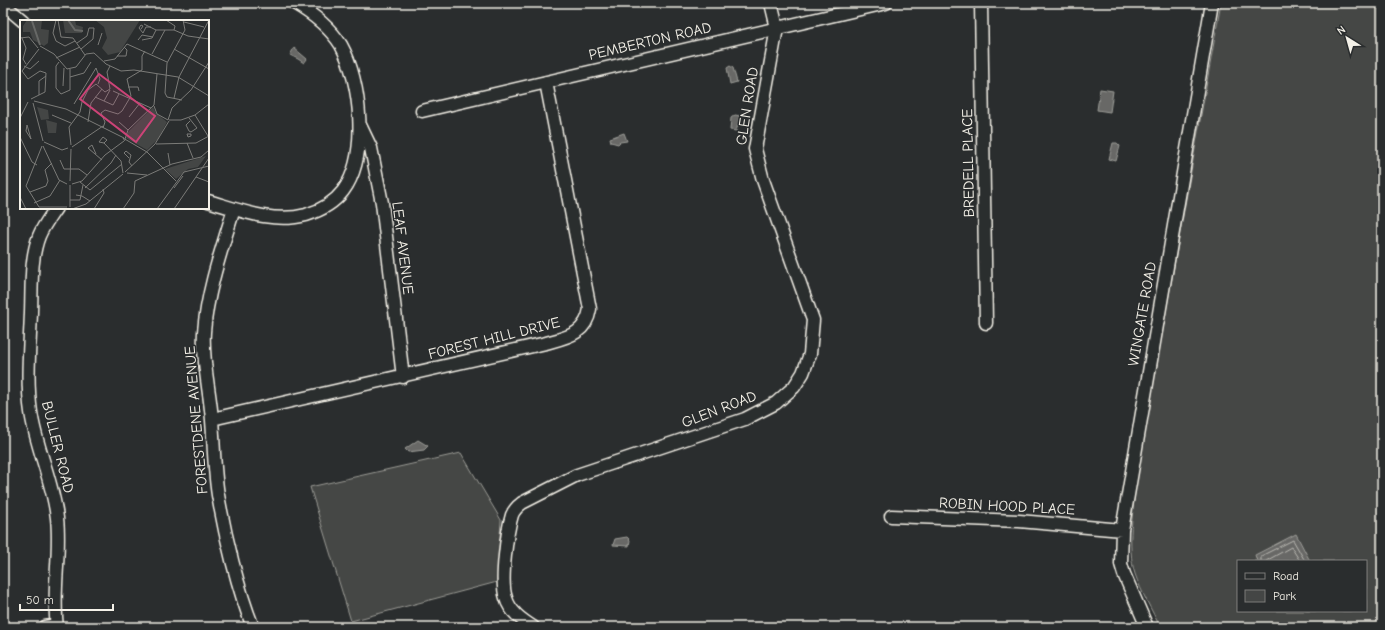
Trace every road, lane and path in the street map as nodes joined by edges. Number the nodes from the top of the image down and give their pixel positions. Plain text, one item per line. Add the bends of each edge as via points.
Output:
1 (294, 3) edge
2 (771, 3) edge
3 (886, 3) edge
4 (981, 3) edge
5 (1212, 3) edge
6 (3, 4) edge
7 (22, 20) edge
8 (777, 28) junction
9 (546, 82) junction
10 (422, 111) dead end
11 (360, 125) junction
12 (209, 201) edge
13 (234, 208) junction
14 (55, 209) edge
15 (986, 323) dead end
16 (403, 377) junction
17 (212, 419) junction
18 (891, 516) dead end
19 (1122, 530) junction
20 (57, 626) edge
21 (45, 627) edge
22 (253, 627) edge
23 (533, 627) edge
24 (1147, 627) edge

1 - 11 street via 324,23 341,46 354,78
2 - 8 street, GLEN ROAD
3 - 8 street, PEMBERTON ROAD
4 - 15 street, BREDELL PLACE
5 - 19 street, WINGATE ROAD
6 - 7 street
8 - 9 street, PEMBERTON ROAD
8 - 23 street, GLEN ROAD via 755,150 763,180 813,320 810,354 803,373 794,387 760,412 577,475 516,508 508,534 504,588 510,607
9 - 10 street, PEMBERTON ROAD
9 - 16 street, FOREST HILL DRIVE via 590,309 588,320 575,333 563,338
11 - 13 street via 352,173 342,192 333,201 319,210 285,218 270,218
11 - 16 street, LEAF AVENUE via 371,148 382,203
12 - 13 street
13 - 17 street, FORESTDENE AVENUE via 209,302 204,332 204,360
14 - 20 street, BULLER ROAD via 39,237 36,249 28,370 31,412 54,496 59,534
16 - 17 street, FOREST HILL DRIVE
17 - 22 street, FORESTDENE AVENUE via 218,496
18 - 19 street, ROBIN HOOD PLACE via 1019,521
19 - 24 street, WINGATE ROAD via 1121,564
20 - 21 street

